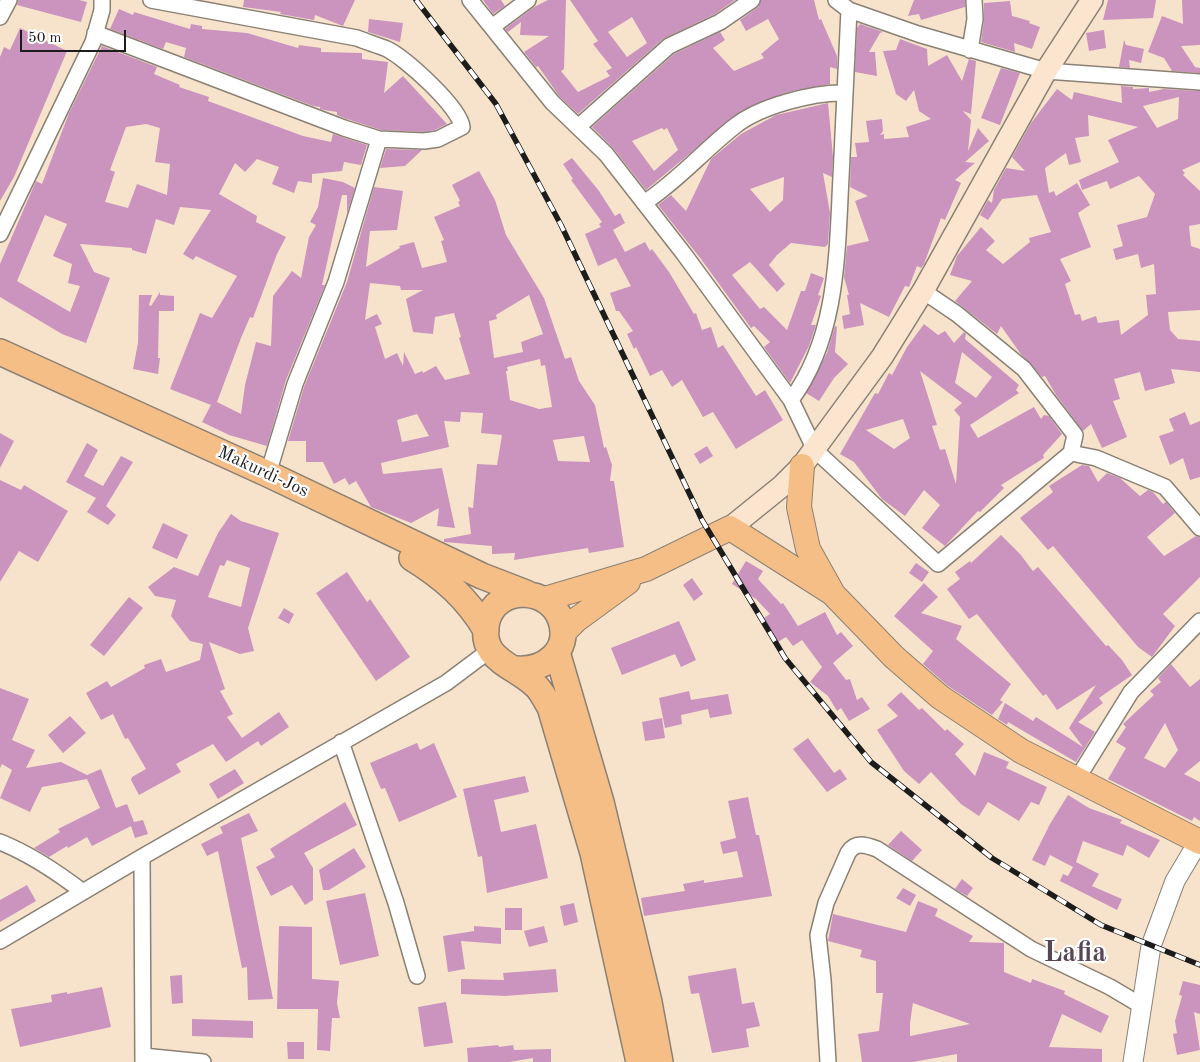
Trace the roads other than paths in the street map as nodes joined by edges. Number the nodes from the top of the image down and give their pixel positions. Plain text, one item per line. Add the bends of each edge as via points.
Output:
1 (9, 0) edge
2 (102, 0) edge
3 (151, 0) edge
4 (470, 0) edge
5 (528, 0) edge
6 (752, 0) edge
7 (836, 0) edge
8 (974, 0) edge
9 (1092, 0) edge
10 (849, 10) junction
11 (0, 17) edge
12 (492, 27) junction
13 (95, 33) junction
14 (970, 50) junction
15 (1046, 71) junction
16 (1200, 82) edge
17 (845, 93) junction
18 (578, 127) junction
19 (379, 139) junction
20 (644, 203) junction
21 (0, 234) edge
22 (922, 291) junction
23 (0, 352) edge
24 (0, 370) edge
25 (791, 400) junction
26 (1071, 453) junction
27 (809, 458) junction
28 (268, 474) junction
29 (730, 528) junction
30 (1200, 528) edge
31 (646, 569) junction
32 (832, 593) junction
33 (535, 596) junction
34 (1200, 621) edge
35 (488, 640) junction
36 (560, 643) junction
37 (516, 669) junction
38 (341, 742) junction
39 (1077, 779) junction
40 (1199, 841) edge
41 (0, 842) edge
42 (142, 857) junction
43 (82, 892) junction
44 (0, 941) edge
45 (417, 976) dead end
46 (1142, 1006) junction
47 (143, 1059) edge
48 (203, 1062) edge
49 (639, 1062) edge
50 (660, 1062) edge
51 (828, 1062) edge
52 (1132, 1062) edge

1 - 11 street
2 - 13 street
3 - 19 street via 357,38 388,50 442,95 462,125 459,130 438,139
4 - 12 street
5 - 12 street
6 - 18 street via 720,22 669,46
7 - 10 street
8 - 14 street via 975,19
9 - 15 main road
10 - 14 street
10 - 17 street
12 - 18 street via 552,102
13 - 19 street
13 - 21 street
14 - 15 street
15 - 16 street
15 - 22 main road
17 - 20 street via 789,102 737,124 672,185
17 - 25 street via 833,290 816,355 806,380
18 - 20 street via 606,154
19 - 28 street via 336,282 295,384
20 - 25 street
22 - 26 street via 957,314 1024,369 1075,435
22 - 27 main road via 882,357
23 - 28 highway, Makurdi-Jos
24 - 35 highway, Makurdi-Jos via 401,551 438,573 460,594 476,613
25 - 27 street
26 - 27 street via 938,564
26 - 30 street via 1096,458 1165,486
27 - 29 main road via 782,486
27 - 32 main road via 799,507 808,549
28 - 33 highway, Makurdi-Jos via 482,576
29 - 31 main road
29 - 32 main road
31 - 33 main road
31 - 36 main road via 583,614
32 - 39 main road via 894,657 940,697 1021,751
33 - 35 highway via 514,595 494,608 488,618
33 - 36 highway via 558,614
34 - 39 street via 1131,692
35 - 37 highway via 496,659
35 - 38 street via 446,683
36 - 37 highway via 539,667
36 - 50 highway via 649,1002
37 - 49 highway via 537,686 550,706 562,742 593,853
38 - 42 street
38 - 45 street
39 - 40 main road
40 - 46 street via 1175,881 1151,946
41 - 43 street via 62,876
42 - 43 street
42 - 47 street
43 - 44 street
46 - 51 street via 1031,949 877,849 857,845 851,848 826,903 818,935
46 - 52 street
47 - 48 street

